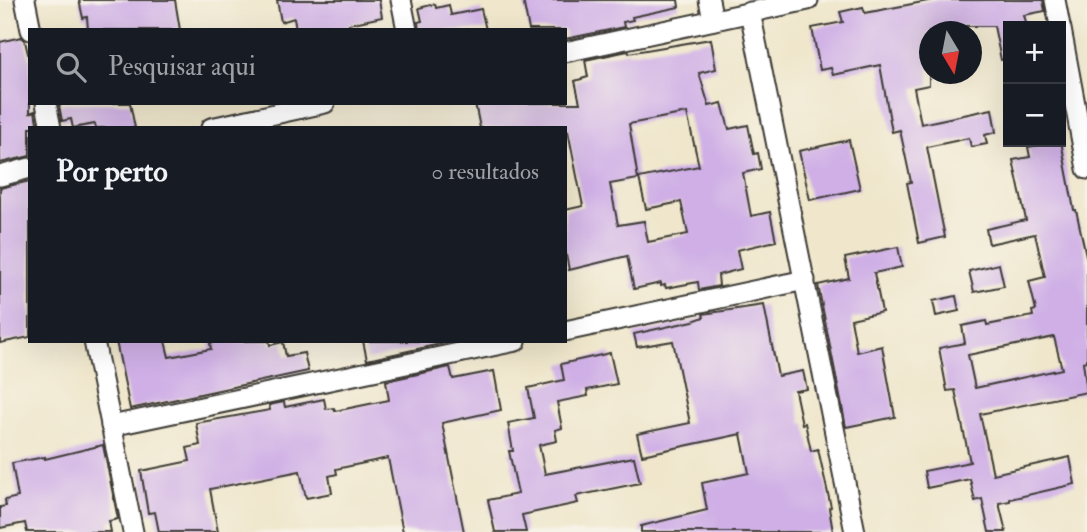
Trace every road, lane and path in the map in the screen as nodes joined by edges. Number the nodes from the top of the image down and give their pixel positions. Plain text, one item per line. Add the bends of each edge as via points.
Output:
1 (25, 0) edge
2 (401, 0) edge
3 (709, 0) edge
4 (808, 0) edge
5 (1055, 0) edge
6 (750, 12) junction
7 (713, 20) junction
8 (1059, 21) edge
9 (31, 28) edge
10 (407, 28) edge
11 (567, 52) edge
12 (1066, 59) edge
13 (46, 105) edge
14 (316, 105) edge
15 (51, 126) edge
16 (220, 126) edge
17 (28, 169) edge
18 (1087, 169) edge
19 (0, 176) edge
20 (804, 280) junction
21 (567, 331) edge
22 (94, 343) edge
23 (506, 343) edge
24 (111, 426) junction
25 (133, 532) edge
26 (855, 532) edge

1 - 9 street
2 - 10 street
3 - 7 street
4 - 6 street
5 - 8 street
6 - 7 street
6 - 20 street
7 - 11 street
12 - 18 street
13 - 15 street
14 - 16 street
17 - 19 street
20 - 21 street
20 - 26 street
22 - 24 street
23 - 24 street
24 - 25 street

